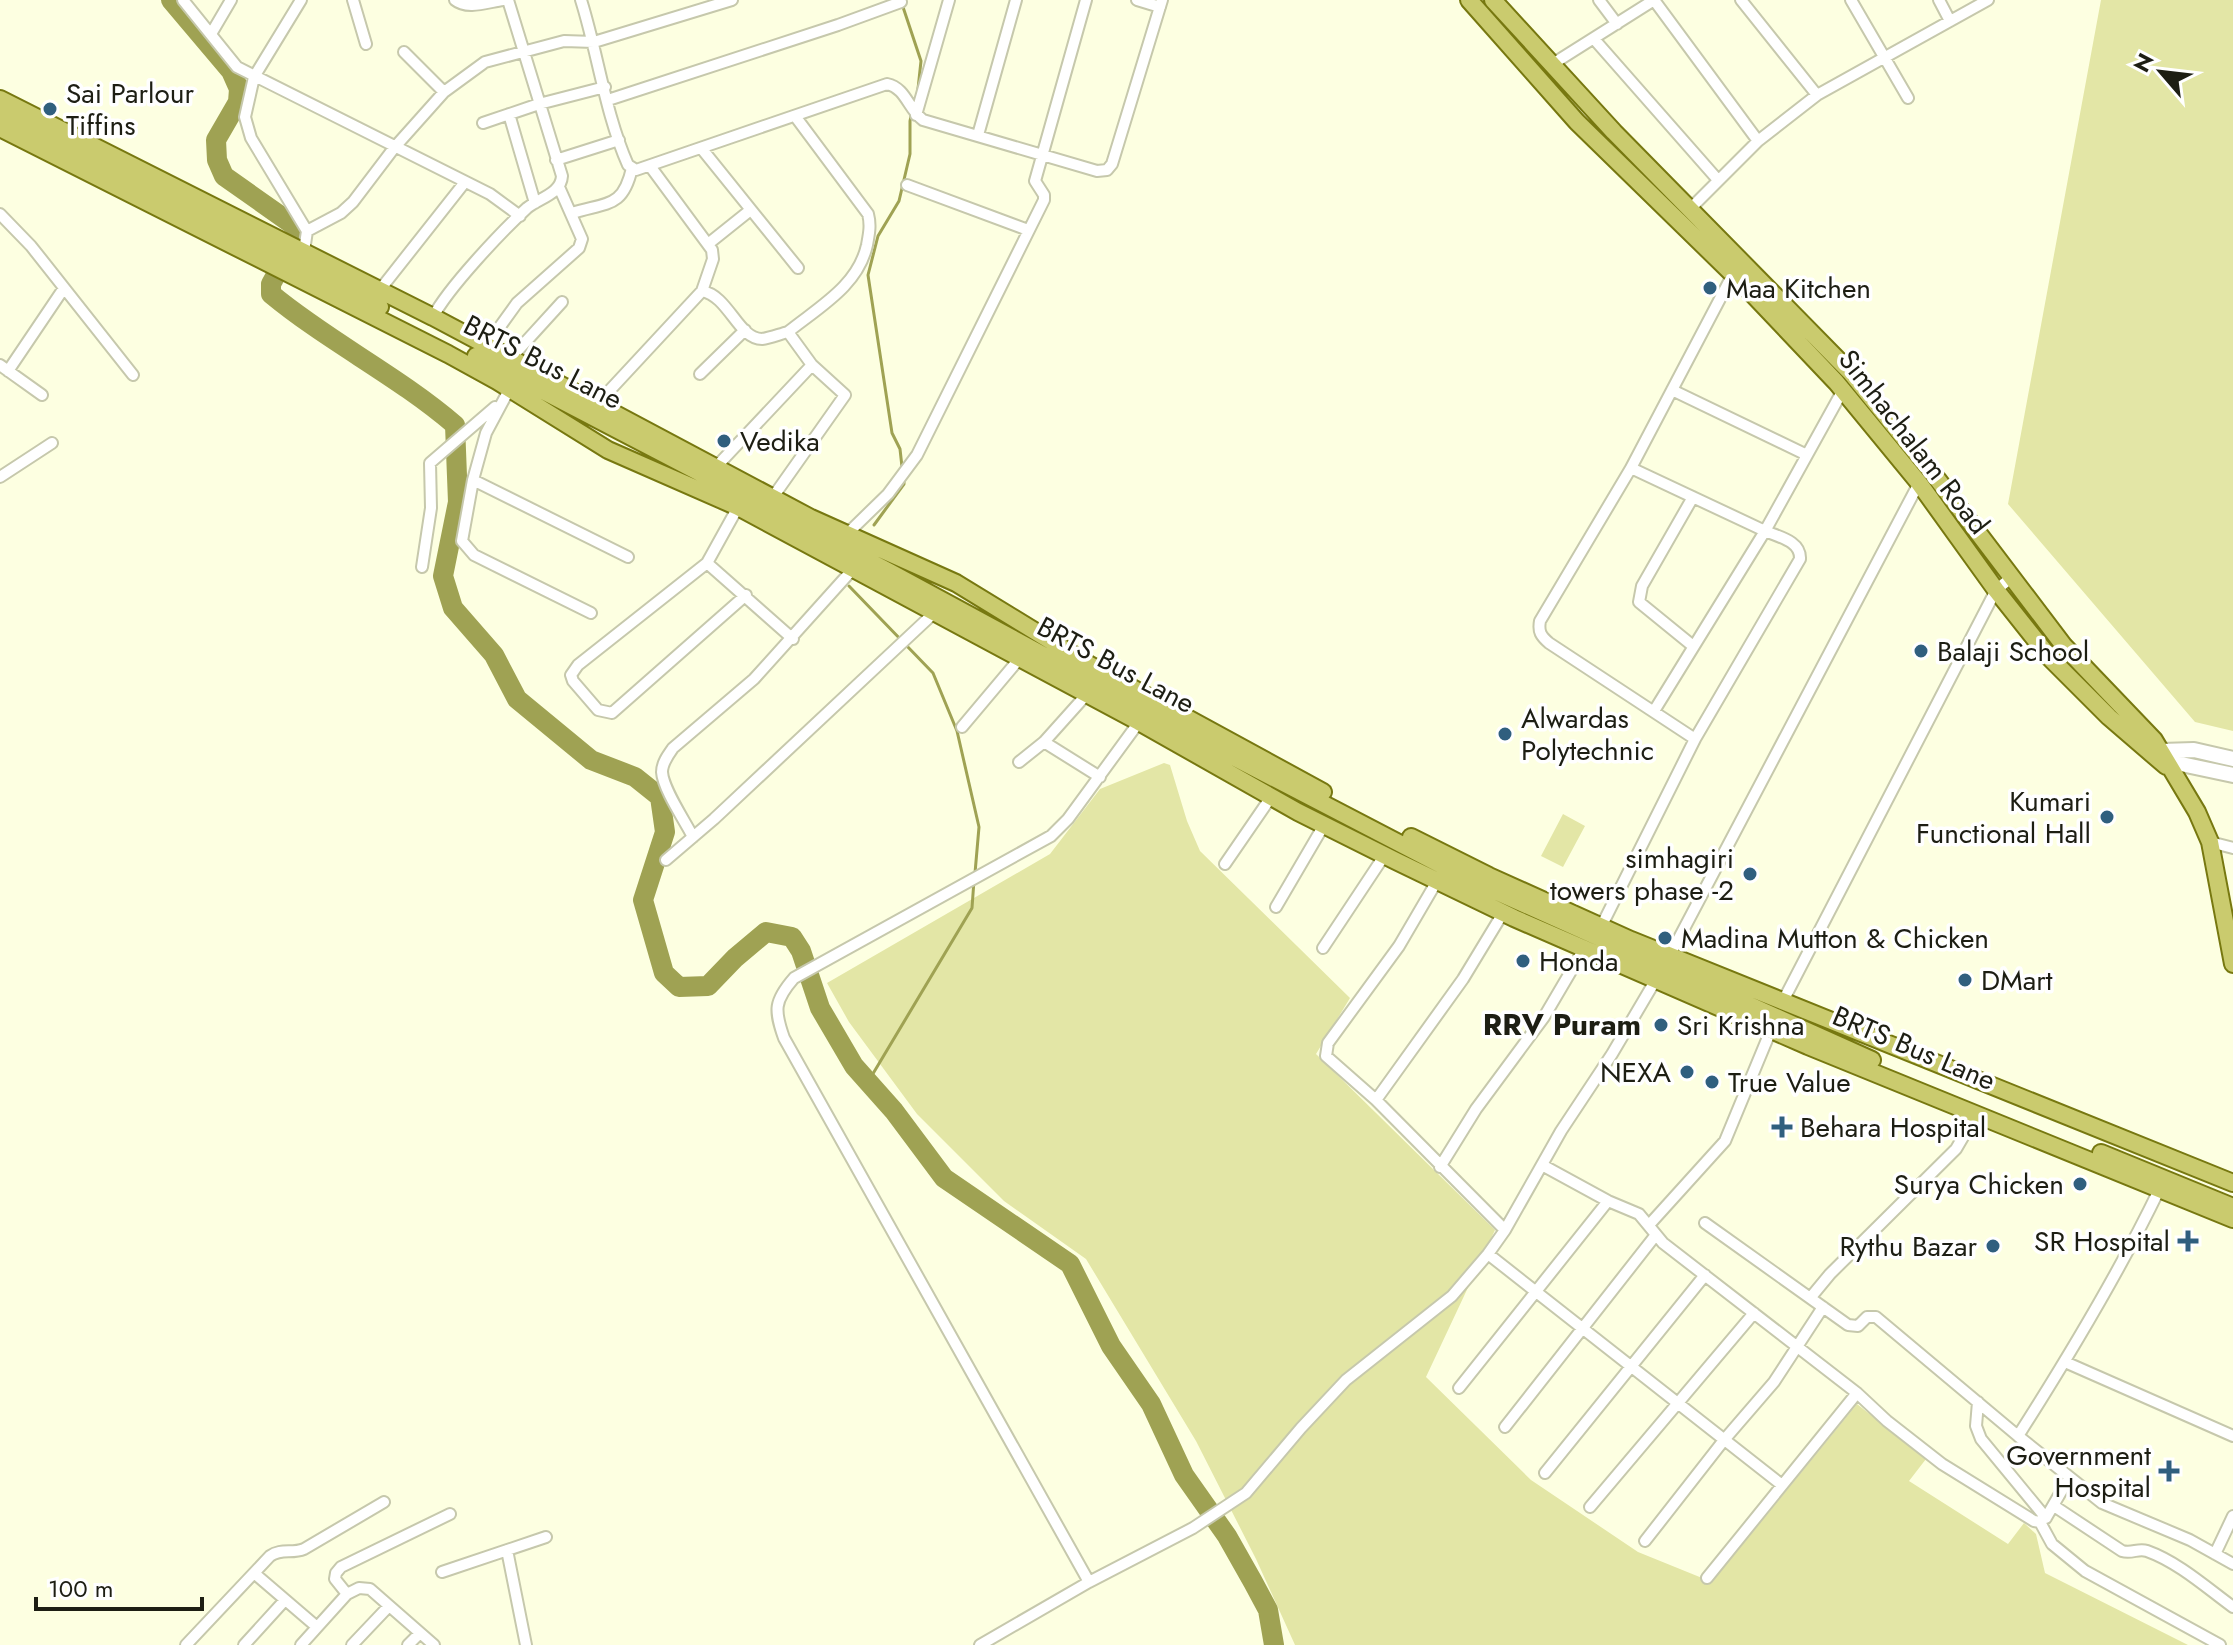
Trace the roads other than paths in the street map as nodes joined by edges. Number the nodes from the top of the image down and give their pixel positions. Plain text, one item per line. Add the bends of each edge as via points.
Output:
1 (183, 0) edge
2 (231, 0) edge
3 (301, 0) edge
4 (353, 0) edge
5 (455, 0) edge
6 (505, 0) edge
7 (581, 0) edge
8 (732, 0) edge
9 (949, 0) edge
10 (1016, 0) edge
11 (1086, 0) edge
12 (1137, 0) edge
13 (1469, 0) edge
14 (1493, 0) edge
15 (1599, 0) edge
16 (1655, 0) edge
17 (1741, 0) edge
18 (1851, 0) edge
19 (1939, 0) edge
20 (1988, 0) edge
21 (901, 2) edge
22 (1161, 4) edge
23 (1950, 21) junction
24 (1617, 24) junction
25 (211, 34) junction
26 (1594, 39) junction
27 (594, 42) junction
28 (366, 44) dead end
29 (523, 51) junction
30 (404, 52) dead end
31 (1884, 58) junction
32 (1551, 65) junction
33 (254, 77) junction
34 (605, 87) junction
35 (444, 92) junction
36 (1817, 95) junction
37 (1908, 98) dead end
38 (0, 99) edge
39 (608, 100) junction
40 (539, 104) junction
41 (0, 114) edge
42 (509, 114) junction
43 (916, 114) junction
44 (795, 116) junction
45 (483, 123) dead end
46 (0, 128) edge
47 (978, 135) junction
48 (619, 140) junction
49 (1758, 141) junction
50 (394, 148) junction
51 (702, 149) junction
52 (1044, 155) junction
53 (556, 160) junction
54 (650, 166) junction
55 (632, 168) junction
56 (1718, 180) junction
57 (465, 182) junction
58 (907, 185) dead end
59 (559, 187) junction
60 (535, 203) junction
61 (1691, 208) junction
62 (748, 212) dead end
63 (572, 213) junction
64 (0, 214) edge
65 (520, 216) junction
66 (1677, 222) junction
67 (1028, 230) junction
68 (307, 231) junction
69 (249, 238) junction
70 (708, 244) junction
71 (300, 260) junction
72 (798, 268) dead end
73 (1733, 274) junction
74 (64, 288) junction
75 (379, 291) junction
76 (702, 291) junction
77 (562, 302) dead end
78 (433, 317) junction
79 (745, 330) junction
80 (788, 332) junction
81 (486, 346) junction
82 (511, 358) junction
83 (812, 365) junction
84 (4, 368) edge
85 (700, 374) dead end
86 (133, 375) dead end
87 (1843, 382) junction
88 (1672, 390) junction
89 (507, 394) junction
90 (42, 395) dead end
91 (597, 404) junction
92 (52, 443) dead end
93 (1807, 455) junction
94 (716, 467) junction
95 (1631, 468) junction
96 (0, 477) edge
97 (473, 480) junction
98 (1919, 483) junction
99 (773, 497) junction
100 (1693, 497) junction
101 (738, 507) junction
102 (1765, 531) junction
103 (847, 534) junction
104 (628, 557) dead end
105 (707, 563) junction
106 (422, 567) dead end
107 (853, 569) junction
108 (2012, 577) junction
109 (1996, 590) junction
110 (746, 595) junction
111 (935, 612) junction
112 (591, 613) dead end
113 (793, 639) junction
114 (1693, 646) junction
115 (1020, 658) junction
116 (1087, 694) junction
117 (1654, 711) junction
118 (1139, 722) junction
119 (962, 727) dead end
120 (1695, 739) junction
121 (1044, 742) junction
122 (2233, 759) edge
123 (1019, 762) dead end
124 (2167, 762) junction
125 (2233, 775) edge
126 (1100, 777) junction
127 (1271, 797) junction
128 (1324, 825) junction
129 (693, 837) junction
130 (2210, 842) junction
131 (2233, 848) edge
132 (1384, 856) junction
133 (666, 860) dead end
134 (1225, 864) dead end
135 (1437, 881) junction
136 (1276, 907) dead end
137 (1503, 913) junction
138 (1601, 927) junction
139 (1323, 948) dead end
140 (1584, 949) junction
141 (2233, 964) edge
142 (1663, 968) junction
143 (1783, 1001) junction
144 (1771, 1030) junction
145 (1376, 1100) junction
146 (1977, 1113) junction
147 (1542, 1165) junction
148 (1440, 1167) junction
149 (2233, 1183) edge
150 (2159, 1190) junction
151 (1608, 1201) junction
152 (2233, 1207) edge
153 (2233, 1219) edge
154 (1705, 1223) dead end
155 (1649, 1225) junction
156 (1505, 1230) junction
157 (1655, 1236) junction
158 (1488, 1254) junction
159 (1705, 1275) junction
160 (1536, 1292) junction
161 (1811, 1297) junction
162 (1823, 1307) junction
163 (1754, 1313) junction
164 (1584, 1330) junction
165 (1798, 1348) junction
166 (2065, 1362) junction
167 (1632, 1368) junction
168 (1459, 1388) dead end
169 (1857, 1393) junction
170 (1978, 1402) junction
171 (1678, 1404) junction
172 (1505, 1427) dead end
173 (2018, 1436) junction
174 (2233, 1436) edge
175 (1724, 1440) junction
176 (1545, 1473) dead end
177 (2069, 1478) junction
178 (1782, 1485) junction
179 (384, 1502) dead end
180 (2054, 1506) junction
181 (1590, 1507) dead end
182 (450, 1514) dead end
183 (2233, 1516) edge
184 (2043, 1520) junction
185 (546, 1537) dead end
186 (1645, 1541) dead end
187 (507, 1550) junction
188 (2215, 1554) junction
189 (2233, 1564) edge
190 (442, 1572) dead end
191 (254, 1573) junction
192 (1707, 1578) dead end
193 (1089, 1582) junction
194 (347, 1594) junction
195 (285, 1600) junction
196 (389, 1606) junction
197 (2233, 1607) edge
198 (317, 1627) junction
199 (420, 1633) junction
200 (188, 1644) edge
201 (244, 1645) edge
202 (301, 1645) edge
203 (352, 1645) edge
204 (408, 1645) edge
205 (434, 1645) edge
206 (526, 1645) edge
207 (980, 1645) edge
208 (2220, 1645) edge

1 - 25 street
2 - 25 street
3 - 33 street
4 - 28 street
5 - 6 street via 470,5
6 - 29 street
7 - 27 street
8 - 27 street
9 - 43 street
10 - 47 street
11 - 52 street
12 - 22 street
13 - 66 main road, Simhachalam Road via 1577,122
14 - 32 main road
15 - 24 street
16 - 24 street
16 - 49 street
17 - 36 street
18 - 31 street
19 - 23 street
20 - 23 street
21 - 39 street
22 - 52 street via 1112,164 1097,171
23 - 31 street
24 - 26 street
25 - 33 street via 237,67
26 - 32 street
26 - 56 street
27 - 29 street via 564,41
27 - 34 street
29 - 35 street via 485,62
29 - 40 street
30 - 35 street
31 - 36 street
31 - 37 street
32 - 61 main road
33 - 50 street
33 - 68 street via 247,130
34 - 39 street
34 - 40 street
35 - 50 street
36 - 49 street
38 - 69 main road
39 - 48 street
40 - 42 street
40 - 53 street
41 - 69 main road
42 - 45 street
42 - 60 street
43 - 44 street via 896,85 887,84
43 - 47 street
44 - 51 street
44 - 80 street via 868,214 870,231 854,277
46 - 69 main road
47 - 52 street
48 - 53 street
48 - 55 street
49 - 56 street
50 - 57 street
50 - 68 street via 353,202
51 - 54 street
51 - 72 street
52 - 67 street via 1035,181 1044,200
53 - 59 street via 562,176
54 - 55 street
54 - 70 street
55 - 63 street via 618,199
56 - 61 street
57 - 65 street
57 - 75 street
58 - 67 street
59 - 60 street
59 - 63 street
60 - 65 street
61 - 66 main road
61 - 87 main road
62 - 70 street
63 - 81 street via 582,239 579,248 517,303
64 - 74 street
65 - 78 street
66 - 73 main road, Simhachalam Road
67 - 103 street via 917,455
68 - 71 street
69 - 71 main road
69 - 71 main road
70 - 76 street via 713,259
71 - 75 main road
71 - 89 main road
71 - 142 main road, BRTS Bus Lane via 1454,872
73 - 87 main road, Simhachalam Road
73 - 88 street
74 - 84 street
74 - 86 street
75 - 78 main road
76 - 79 street via 720,301
76 - 91 street
77 - 82 street
78 - 81 main road
79 - 80 street via 764,339
79 - 85 street
80 - 83 street
81 - 82 main road
82 - 91 main road
83 - 94 street
83 - 99 street via 845,395
84 - 90 street
87 - 93 street
87 - 98 main road, Simhachalam Road
87 - 108 main road via 1938,480
88 - 93 street
88 - 95 street
89 - 97 street via 486,433
89 - 101 main road via 608,450
89 - 106 street via 432,459
91 - 94 main road
92 - 96 street
93 - 102 street
94 - 99 main road
95 - 100 street
95 - 117 street via 1539,628 1549,643
97 - 104 street
97 - 112 street via 462,532 466,548
98 - 109 main road, Simhachalam Road
98 - 142 street
99 - 103 main road
100 - 102 street
100 - 114 street via 1642,586 1639,602
101 - 105 street
101 - 107 main road
102 - 114 street
102 - 120 street via 1796,545 1800,559
103 - 138 main road via 956,583 1090,665 1358,810
105 - 110 street
105 - 110 street via 573,670 573,681 598,710 612,713
107 - 111 main road
107 - 113 street
108 - 109 street
108 - 124 main road via 2083,668 2154,740
109 - 124 main road, Simhachalam Road via 2050,658 2109,717
109 - 143 street
110 - 113 street
111 - 115 main road
111 - 129 street
113 - 129 street via 665,759 665,782
114 - 117 street
115 - 116 main road
115 - 119 street
116 - 118 main road
116 - 121 street
117 - 120 street
118 - 126 street
118 - 127 main road
120 - 138 street
121 - 123 street
121 - 126 street
122 - 124 street via 2194,750
124 - 125 street
124 - 130 main road, Simhachalam Road
126 - 193 street via 1051,836 794,978 778,997 777,1019
127 - 128 main road
127 - 134 street
128 - 132 main road
128 - 136 street
129 - 133 street
130 - 131 street
130 - 141 main road, Simhachalam Road
132 - 135 main road
132 - 139 street
135 - 137 main road
135 - 145 street via 1399,946 1325,1049 1330,1062
137 - 140 main road
137 - 145 street
138 - 142 main road
140 - 142 main road
140 - 148 street via 1544,1017
142 - 143 main road
142 - 144 main road
142 - 147 street
142 - 152 main road, BRTS Bus Lane via 1852,1052
143 - 149 main road
144 - 146 main road
144 - 155 street via 1725,1141
145 - 148 street
146 - 150 main road
146 - 161 street via 1956,1149
147 - 151 street
147 - 156 street
148 - 156 street
150 - 153 main road
150 - 166 street
151 - 155 street via 1639,1214
151 - 160 street
154 - 161 street
155 - 157 street
156 - 158 street
157 - 159 street
157 - 164 street
158 - 160 street
158 - 193 street via 1452,1296 1346,1380 1246,1493 1193,1528
159 - 163 street
159 - 167 street
160 - 164 street
160 - 168 street
161 - 162 street
162 - 165 street
162 - 170 street via 1853,1327 1876,1317
163 - 165 street
163 - 171 street
164 - 167 street
164 - 172 street
165 - 169 street
165 - 175 street
166 - 173 street
166 - 174 street
167 - 171 street
167 - 176 street
169 - 178 street
169 - 184 street via 1950,1470
170 - 173 street
170 - 184 street via 1981,1439
171 - 175 street
171 - 181 street
173 - 177 street
175 - 178 street
175 - 186 street
177 - 180 street
177 - 188 street via 2112,1508
178 - 192 street
179 - 191 street via 304,1549 275,1552
180 - 184 street
180 - 197 street via 2122,1551 2146,1550 2175,1566
182 - 194 street via 341,1567 335,1579
183 - 188 street
184 - 208 street via 2052,1544 2076,1565
185 - 187 street
187 - 190 street
187 - 206 street
188 - 189 street
191 - 195 street
191 - 200 street
193 - 207 street
194 - 196 street via 370,1589
194 - 198 street
195 - 198 street
195 - 201 street
196 - 199 street
196 - 203 street
198 - 202 street
199 - 204 street
199 - 205 street

